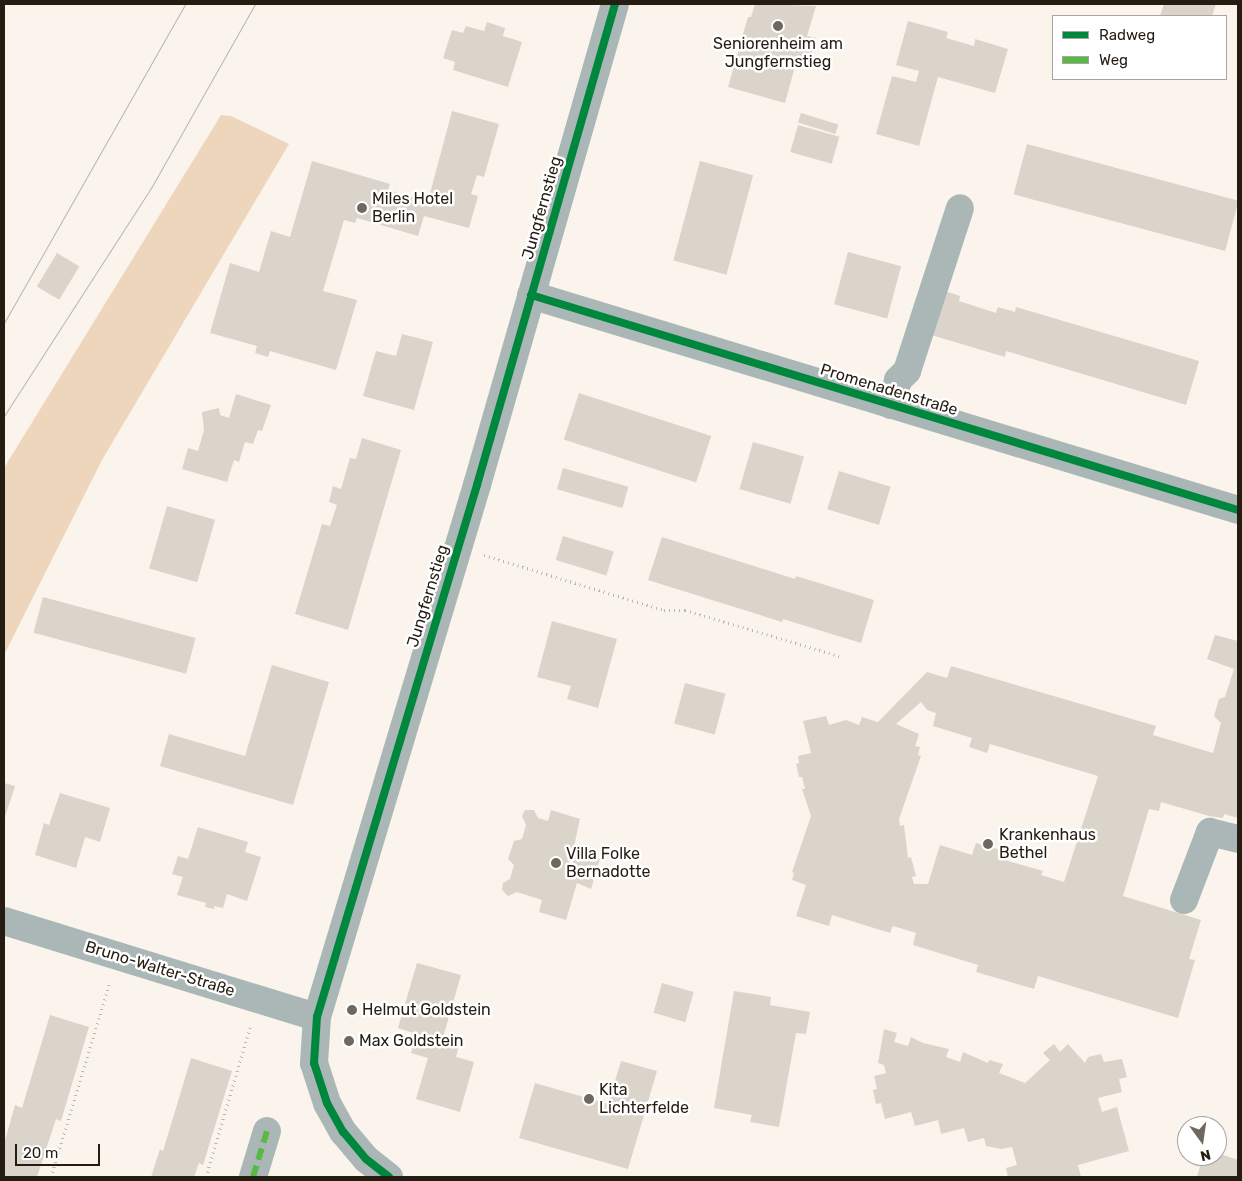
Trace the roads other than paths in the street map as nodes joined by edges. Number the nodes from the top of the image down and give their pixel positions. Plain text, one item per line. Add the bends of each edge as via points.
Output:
1 (615, 4) edge
2 (960, 208) dead end
3 (531, 295) junction
4 (891, 405) junction
5 (1238, 510) edge
6 (1238, 839) edge
7 (1184, 900) dead end
8 (4, 921) edge
9 (317, 1017) junction
10 (267, 1131) dead end
11 (383, 1176) edge
12 (253, 1177) edge

1 - 3 street, Jungfernstieg
2 - 4 street via 907,371 898,380
3 - 4 street, Promenadenstraße
3 - 9 street, Jungfernstieg
4 - 5 street, Promenadenstraße
6 - 7 street via 1210,832
8 - 9 street, Bruno-Walter-Straße
9 - 11 street, Jungfernstieg via 314,1062 327,1103 343,1132
10 - 12 street

